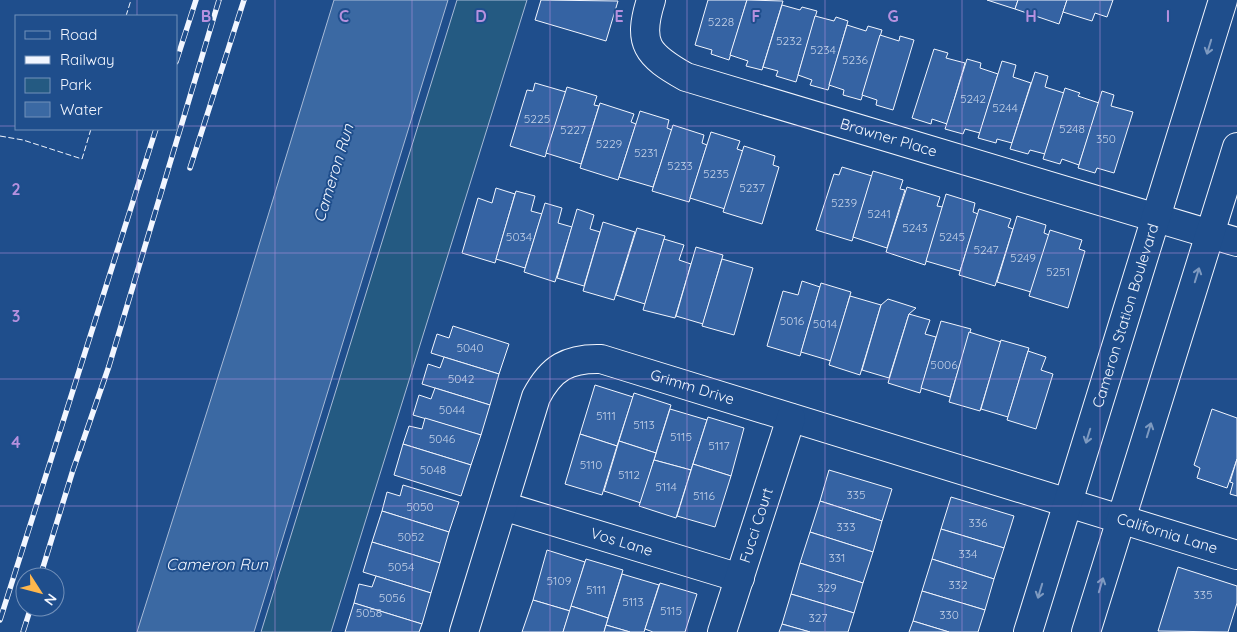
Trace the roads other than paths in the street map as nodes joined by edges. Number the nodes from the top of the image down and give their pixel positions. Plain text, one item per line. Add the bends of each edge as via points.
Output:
1 (651, 0) edge
2 (1223, 0) edge
3 (1237, 147) edge
4 (1156, 218) junction
5 (1210, 234) junction
6 (1237, 242) edge
7 (791, 418) junction
8 (1067, 503) junction
9 (503, 506) junction
10 (1109, 516) junction
11 (1237, 555) edge
12 (740, 578) junction
13 (464, 632) edge
14 (722, 632) edge
15 (1028, 632) edge
16 (1086, 632) edge

1 - 4 street, Brawner Place via 644,36 650,50 665,65 686,77
2 -> 4 street, Cameron Station Boulevard
3 - 5 street
4 - 5 street, Brawner Place
4 -> 8 street, Cameron Station Boulevard
5 - 6 street, Brawner Place
10 -> 5 street
7 - 8 street, Grimm Drive
7 - 9 street, Grimm Drive via 601,359 574,362 551,374 536,397
7 - 12 street, Fucci Court
8 - 10 street, Grimm Drive
8 -> 15 street, Cameron Station Boulevard
9 - 12 street, Vos Lane
9 - 13 street, Grimm Drive
10 - 11 street, California Lane
16 -> 10 street
12 - 14 street, Fucci Court

